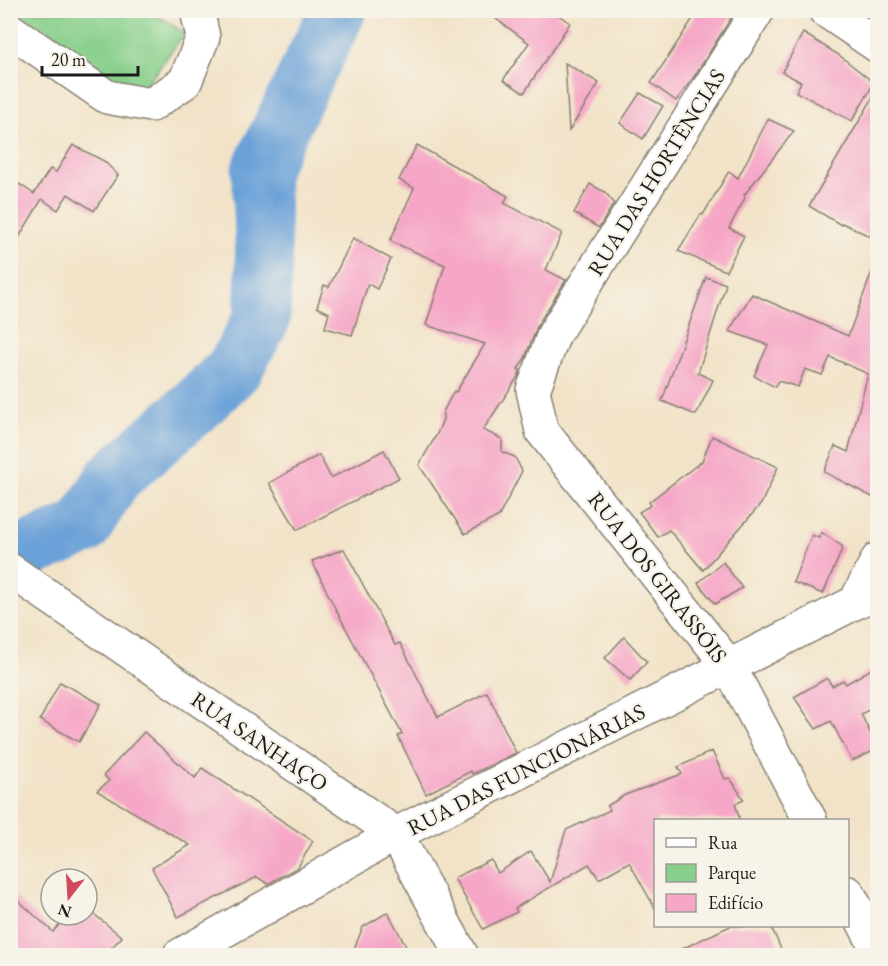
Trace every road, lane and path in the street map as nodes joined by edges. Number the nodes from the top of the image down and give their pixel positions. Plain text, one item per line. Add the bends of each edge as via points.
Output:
1 (197, 10) edge
2 (758, 10) edge
3 (825, 10) edge
4 (10, 30) edge
5 (878, 46) edge
6 (554, 334) joint
7 (878, 559) edge
8 (23, 579) edge
9 (867, 596) edge
10 (729, 666) junction
11 (809, 819) edge
12 (396, 834) junction
13 (849, 895) edge
14 (878, 950) edge
15 (179, 956) edge
16 (462, 956) edge

1 - 4 street via 203,37 185,81 151,105 107,97
2 - 6 street, RUA DAS HORTÊNCIAS
3 - 5 street
6 - 10 street, RUA DOS GIRASSÓIS via 533,390 542,431
7 - 9 street
8 - 12 street, RUA SANHAÇO
9 - 10 street, RUA DAS FUNCIONÁRIAS
10 - 11 street, RUA DOS GIRASSÓIS
10 - 12 street, RUA DAS FUNCIONÁRIAS
12 - 15 street, RUA DAS FUNCIONÁRIAS
12 - 16 street, RUA SANHAÇO
13 - 14 street

